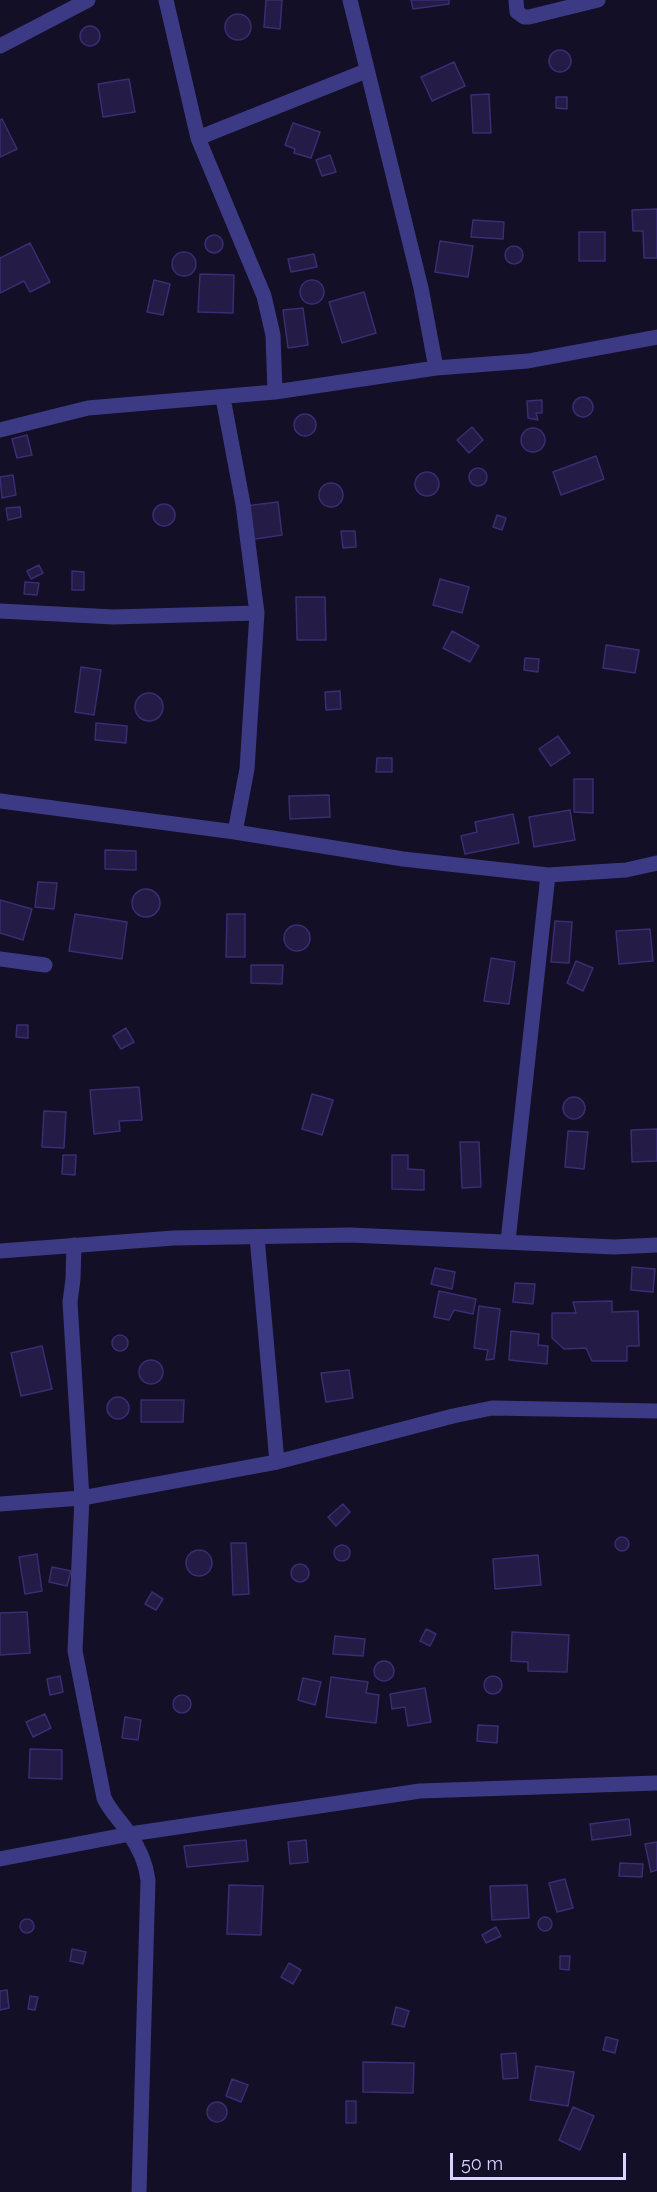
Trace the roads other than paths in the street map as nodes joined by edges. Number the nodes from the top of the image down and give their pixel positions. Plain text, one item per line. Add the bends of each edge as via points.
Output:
1 (88, 0) edge
2 (166, 0) edge
3 (350, 0) edge
4 (516, 0) edge
5 (598, 0) edge
6 (0, 46) edge
7 (366, 71) junction
8 (198, 138) junction
9 (657, 337) edge
10 (436, 368) junction
11 (275, 392) junction
12 (223, 398) junction
13 (0, 430) edge
14 (0, 611) edge
15 (257, 613) junction
16 (0, 801) edge
17 (235, 832) junction
18 (657, 863) edge
19 (548, 875) junction
20 (0, 959) edge
21 (45, 965) dead end
22 (257, 1237) junction
23 (508, 1241) junction
24 (74, 1245) junction
25 (657, 1245) edge
26 (0, 1251) edge
27 (657, 1411) edge
28 (278, 1462) junction
29 (82, 1498) junction
30 (0, 1504) edge
31 (657, 1783) edge
32 (130, 1834) junction
33 (0, 1859) edge
34 (139, 2192) edge

1 - 6 street
2 - 8 street
3 - 7 street
4 - 5 street via 517,12 524,17
7 - 8 street
7 - 10 street via 421,288
8 - 11 street via 264,296 273,335
9 - 10 street via 528,361
10 - 11 street
11 - 12 street
12 - 13 street via 88,408
12 - 15 street via 243,504
14 - 15 street via 113,617
15 - 17 street via 247,769
16 - 17 street
17 - 19 street via 403,859
18 - 19 street via 626,870
19 - 23 street
20 - 21 street
22 - 23 street via 369,1235
22 - 24 street
22 - 28 street
23 - 25 street via 614,1247
24 - 26 street
24 - 29 street via 70,1302
27 - 28 street via 492,1408
28 - 29 street
29 - 30 street
29 - 32 street via 75,1633 77,1668 104,1798
31 - 32 street via 430,1790
32 - 33 street
32 - 34 street via 147,1868 149,1889

